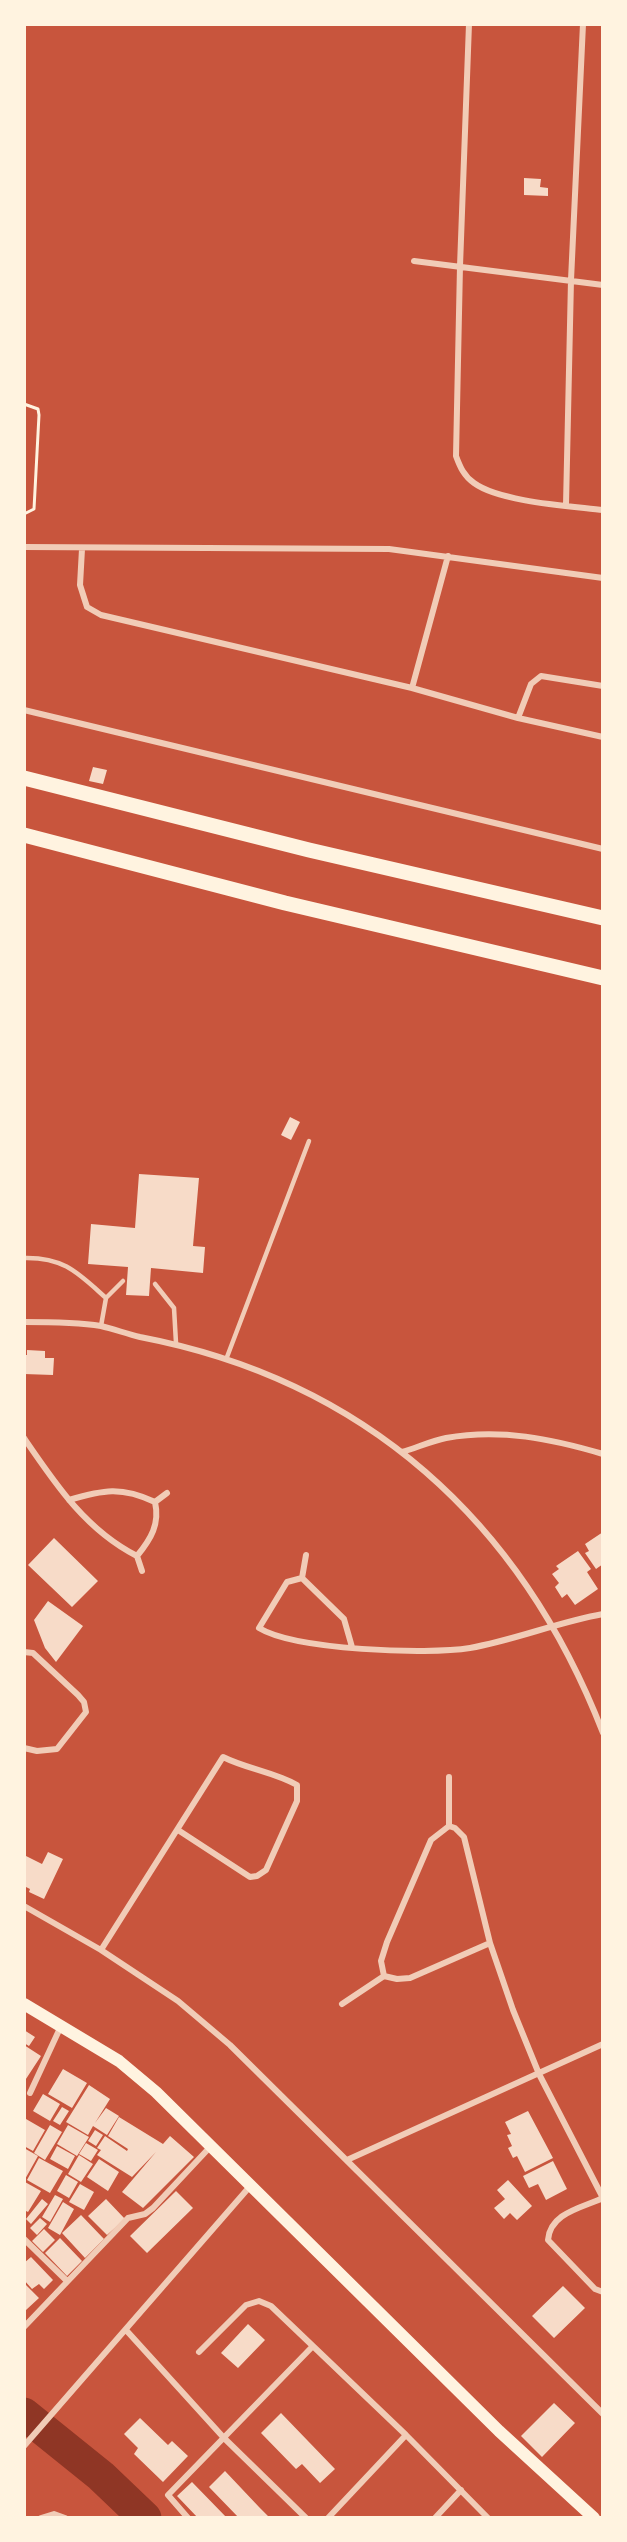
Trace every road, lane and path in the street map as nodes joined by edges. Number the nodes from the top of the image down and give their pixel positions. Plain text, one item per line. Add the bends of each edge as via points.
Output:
1 (469, 24) edge
2 (583, 24) edge
3 (414, 261) dead end
4 (460, 266) junction
5 (571, 280) junction
6 (603, 285) edge
7 (24, 404) edge
8 (462, 471) junction
9 (453, 477) dead end
10 (566, 505) junction
11 (603, 510) edge
12 (24, 514) edge
13 (24, 547) edge
14 (82, 549) junction
15 (448, 556) junction
16 (603, 578) edge
17 (603, 686) edge
18 (412, 688) junction
19 (24, 710) edge
20 (518, 718) junction
21 (603, 737) edge
22 (24, 778) edge
23 (24, 835) edge
24 (603, 849) edge
25 (603, 918) edge
26 (603, 978) edge
27 (309, 1141) dead end
28 (24, 1258) edge
29 (123, 1281) dead end
30 (155, 1284) dead end
31 (106, 1298) junction
32 (24, 1322) edge
33 (101, 1326) junction
34 (176, 1343) junction
35 (226, 1357) junction
36 (24, 1438) edge
37 (402, 1452) junction
38 (603, 1454) edge
39 (167, 1493) dead end
40 (69, 1500) junction
41 (155, 1502) junction
42 (306, 1555) dead end
43 (137, 1556) junction
44 (142, 1571) dead end
45 (302, 1578) junction
46 (603, 1614) edge
47 (554, 1625) junction
48 (352, 1647) junction
49 (24, 1652) edge
50 (603, 1733) edge
51 (24, 1748) edge
52 (449, 1777) dead end
53 (449, 1826) junction
54 (178, 1830) junction
55 (24, 1906) edge
56 (490, 1943) junction
57 (101, 1950) junction
58 (384, 1976) junction
59 (24, 2004) edge
60 (342, 2004) dead end
61 (62, 2026) junction
62 (603, 2044) edge
63 (539, 2074) junction
64 (30, 2093) dead end
65 (212, 2146) junction
66 (346, 2160) junction
67 (252, 2184) junction
68 (603, 2198) edge
69 (24, 2240) edge
70 (66, 2280) junction
71 (603, 2292) edge
72 (24, 2327) edge
73 (126, 2330) junction
74 (312, 2346) junction
75 (199, 2352) dead end
76 (603, 2414) edge
77 (406, 2435) junction
78 (225, 2438) junction
79 (24, 2446) edge
80 (461, 2490) junction
81 (41, 2518) edge
82 (65, 2518) edge
83 (188, 2518) edge
84 (306, 2518) edge
85 (328, 2518) edge
86 (435, 2518) edge
87 (488, 2518) edge
88 (594, 2518) edge

1 - 4 street
2 - 5 street
3 - 4 street
4 - 5 street
4 - 8 street via 456,456
5 - 6 street
5 - 10 street
7 - 12 path via 38,409 39,415 34,509
8 - 9 street
8 - 10 street via 493,493
10 - 11 street
13 - 14 street
14 - 15 street via 389,549
14 - 18 street via 80,585 87,607 101,615
15 - 16 street
15 - 18 street
17 - 20 street via 542,676 531,684
18 - 20 street
19 - 24 street
20 - 21 street
22 - 25 highway via 275,842
23 - 26 highway via 285,903
27 - 35 lane
28 - 31 lane via 68,1265
29 - 31 lane
30 - 34 lane via 174,1308
31 - 33 lane
32 - 33 street
33 - 34 street
34 - 35 street
35 - 37 street via 322,1398 359,1419
36 - 40 street
37 - 38 street via 446,1438 513,1434 554,1440
37 - 47 street via 484,1530
39 - 41 street
40 - 41 street via 108,1490 138,1494
40 - 43 street via 101,1535
41 - 43 street via 158,1515 154,1530
42 - 45 street
43 - 44 street
45 - 48 street via 344,1619
45 - 48 street via 287,1582 259,1628 314,1646
46 - 47 street
47 - 48 street via 469,1648
47 - 50 street
49 - 51 street via 33,1653 78,1695 86,1712 57,1749
52 - 53 street
53 - 56 street via 464,1837
53 - 58 street via 431,1840 387,1942 381,1961
54 - 54 street via 223,1757 297,1785 297,1801 266,1870 257,1876 250,1877
54 - 57 street
55 - 57 street
56 - 58 street via 410,1978
56 - 63 street
57 - 66 street via 178,2001 230,2045
58 - 60 street
59 - 61 main road
61 - 64 street
61 - 65 main road via 119,2061
62 - 63 street
63 - 66 street
63 - 68 street
65 - 67 main road
65 - 70 street via 153,2208 128,2218
66 - 76 street
67 - 73 street
67 - 88 main road via 499,2431
68 - 71 street via 557,2218 549,2229 548,2240 595,2289
69 - 70 street
70 - 72 street
73 - 78 street
73 - 79 street
74 - 75 street via 272,2306 259,2301 246,2306
74 - 77 street
74 - 78 street
77 - 80 street
77 - 85 street
78 - 83 street via 168,2495
78 - 84 street
80 - 86 street
80 - 87 street
81 - 82 street via 54,2514

